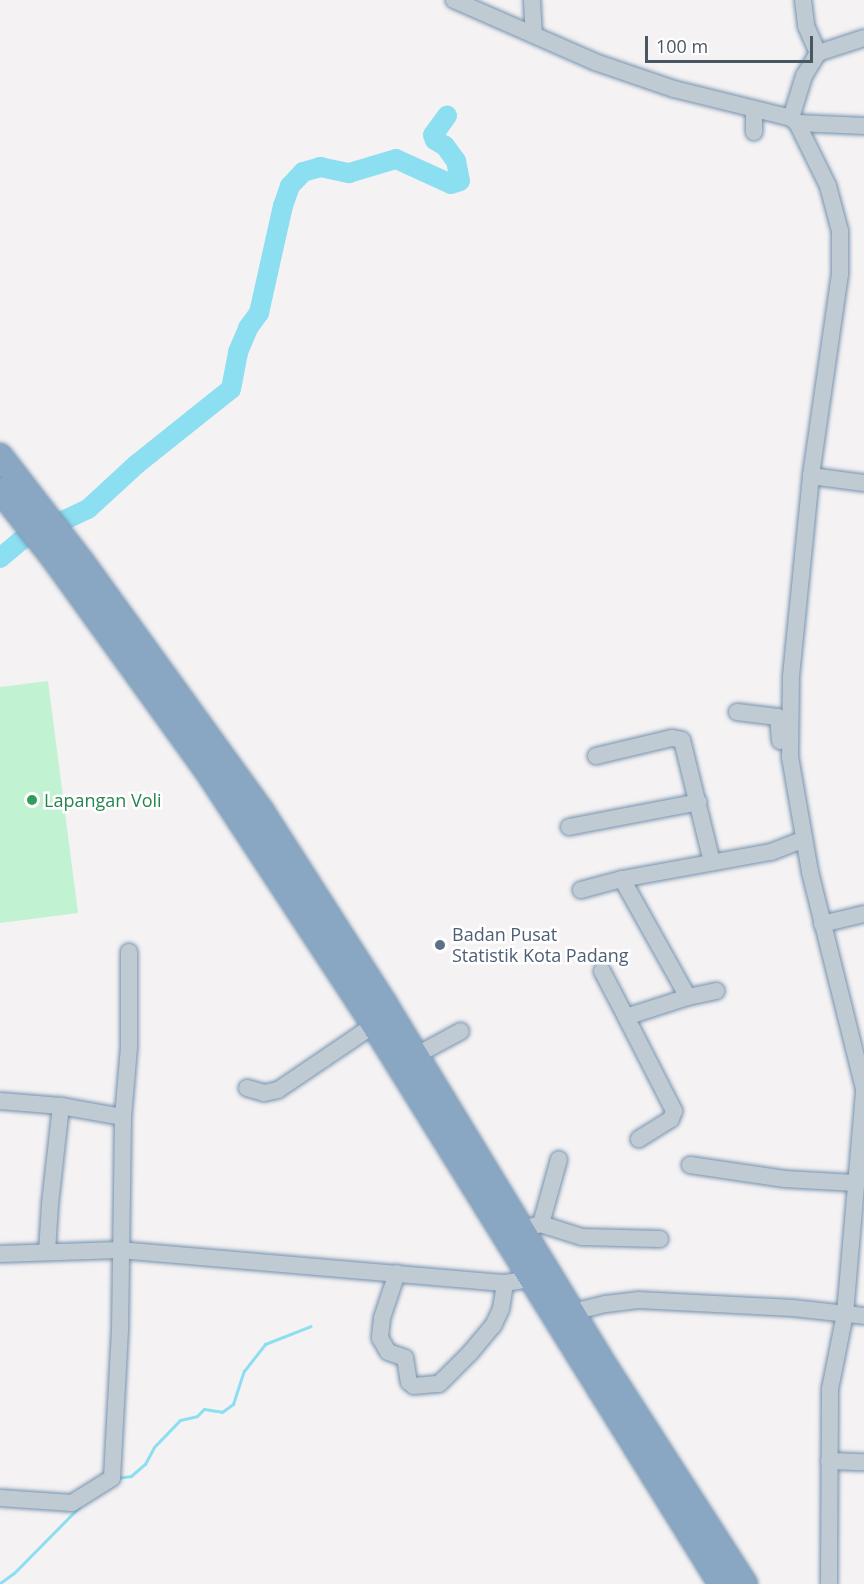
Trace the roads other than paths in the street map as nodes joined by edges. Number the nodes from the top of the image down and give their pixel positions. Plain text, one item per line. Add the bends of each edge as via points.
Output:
1 (454, 0) edge
2 (532, 0) edge
3 (803, 0) edge
4 (534, 34) junction
5 (864, 38) edge
6 (818, 53) junction
7 (754, 111) junction
8 (794, 120) junction
9 (864, 126) edge
10 (754, 132) dead end
11 (4, 473) edge
12 (810, 476) junction
13 (864, 483) edge
14 (737, 712) dead end
15 (790, 737) junction
16 (596, 756) dead end
17 (699, 802) junction
18 (569, 828) dead end
19 (803, 840) junction
20 (712, 862) junction
21 (622, 879) junction
22 (581, 890) dead end
23 (864, 914) edge
24 (822, 924) junction
25 (129, 952) dead end
26 (602, 971) dead end
27 (716, 991) dead end
28 (688, 997) junction
29 (626, 1017) junction
30 (374, 1025) junction
31 (461, 1031) dead end
32 (415, 1056) junction
33 (421, 1082) junction
34 (247, 1088) dead end
35 (864, 1090) edge
36 (0, 1101) edge
37 (61, 1106) junction
38 (123, 1117) junction
39 (639, 1138) dead end
40 (559, 1159) dead end
41 (690, 1166) dead end
42 (855, 1183) junction
43 (531, 1226) junction
44 (660, 1239) dead end
45 (119, 1250) junction
46 (47, 1252) junction
47 (0, 1254) edge
48 (397, 1273) junction
49 (530, 1279) junction
50 (505, 1283) junction
51 (573, 1312) junction
52 (845, 1314) junction
53 (864, 1316) edge
54 (829, 1461) junction
55 (864, 1462) edge
56 (0, 1498) edge
57 (721, 1584) edge
58 (745, 1584) edge
59 (829, 1584) edge

1 - 4 street
2 - 4 street
3 - 6 street via 806,26
4 - 7 street via 606,66
5 - 6 street
6 - 8 street via 804,76
7 - 8 street
7 - 10 street
8 - 9 street
8 - 12 street via 828,186 840,231 840,274
11 - 30 highway via 53,557 206,770
11 - 32 highway via 81,561 262,812
12 - 13 street
12 - 15 street via 791,675
14 - 15 street via 778,717 780,741
15 - 19 street via 792,777
16 - 17 street via 678,737 685,744
17 - 18 street
17 - 20 street
19 - 20 street via 771,852
19 - 24 street
20 - 21 street
21 - 22 street
21 - 28 street
23 - 24 street
24 - 35 street
25 - 38 street via 129,1057
26 - 29 street
27 - 28 street
28 - 29 street
29 - 39 street via 674,1111 671,1119
30 - 33 highway
30 - 34 street via 278,1090 264,1093
31 - 32 street
32 - 33 highway
33 - 43 highway
33 - 49 highway
35 - 42 street
36 - 37 street
37 - 38 street
37 - 46 street
38 - 45 street
40 - 43 street
41 - 42 street via 785,1179
42 - 52 street
43 - 44 street via 582,1237
43 - 51 highway
45 - 46 street
45 - 48 street
45 - 56 street via 120,1330 112,1478 72,1503
46 - 47 street
48 - 50 street
48 - 50 street via 382,1318 380,1338 388,1352 405,1358 409,1382 414,1386 439,1384 470,1353 497,1318
49 - 50 street
49 - 57 highway
51 - 52 street via 638,1300
51 - 58 highway
52 - 53 street
52 - 54 street via 830,1389
54 - 55 street
54 - 59 street

